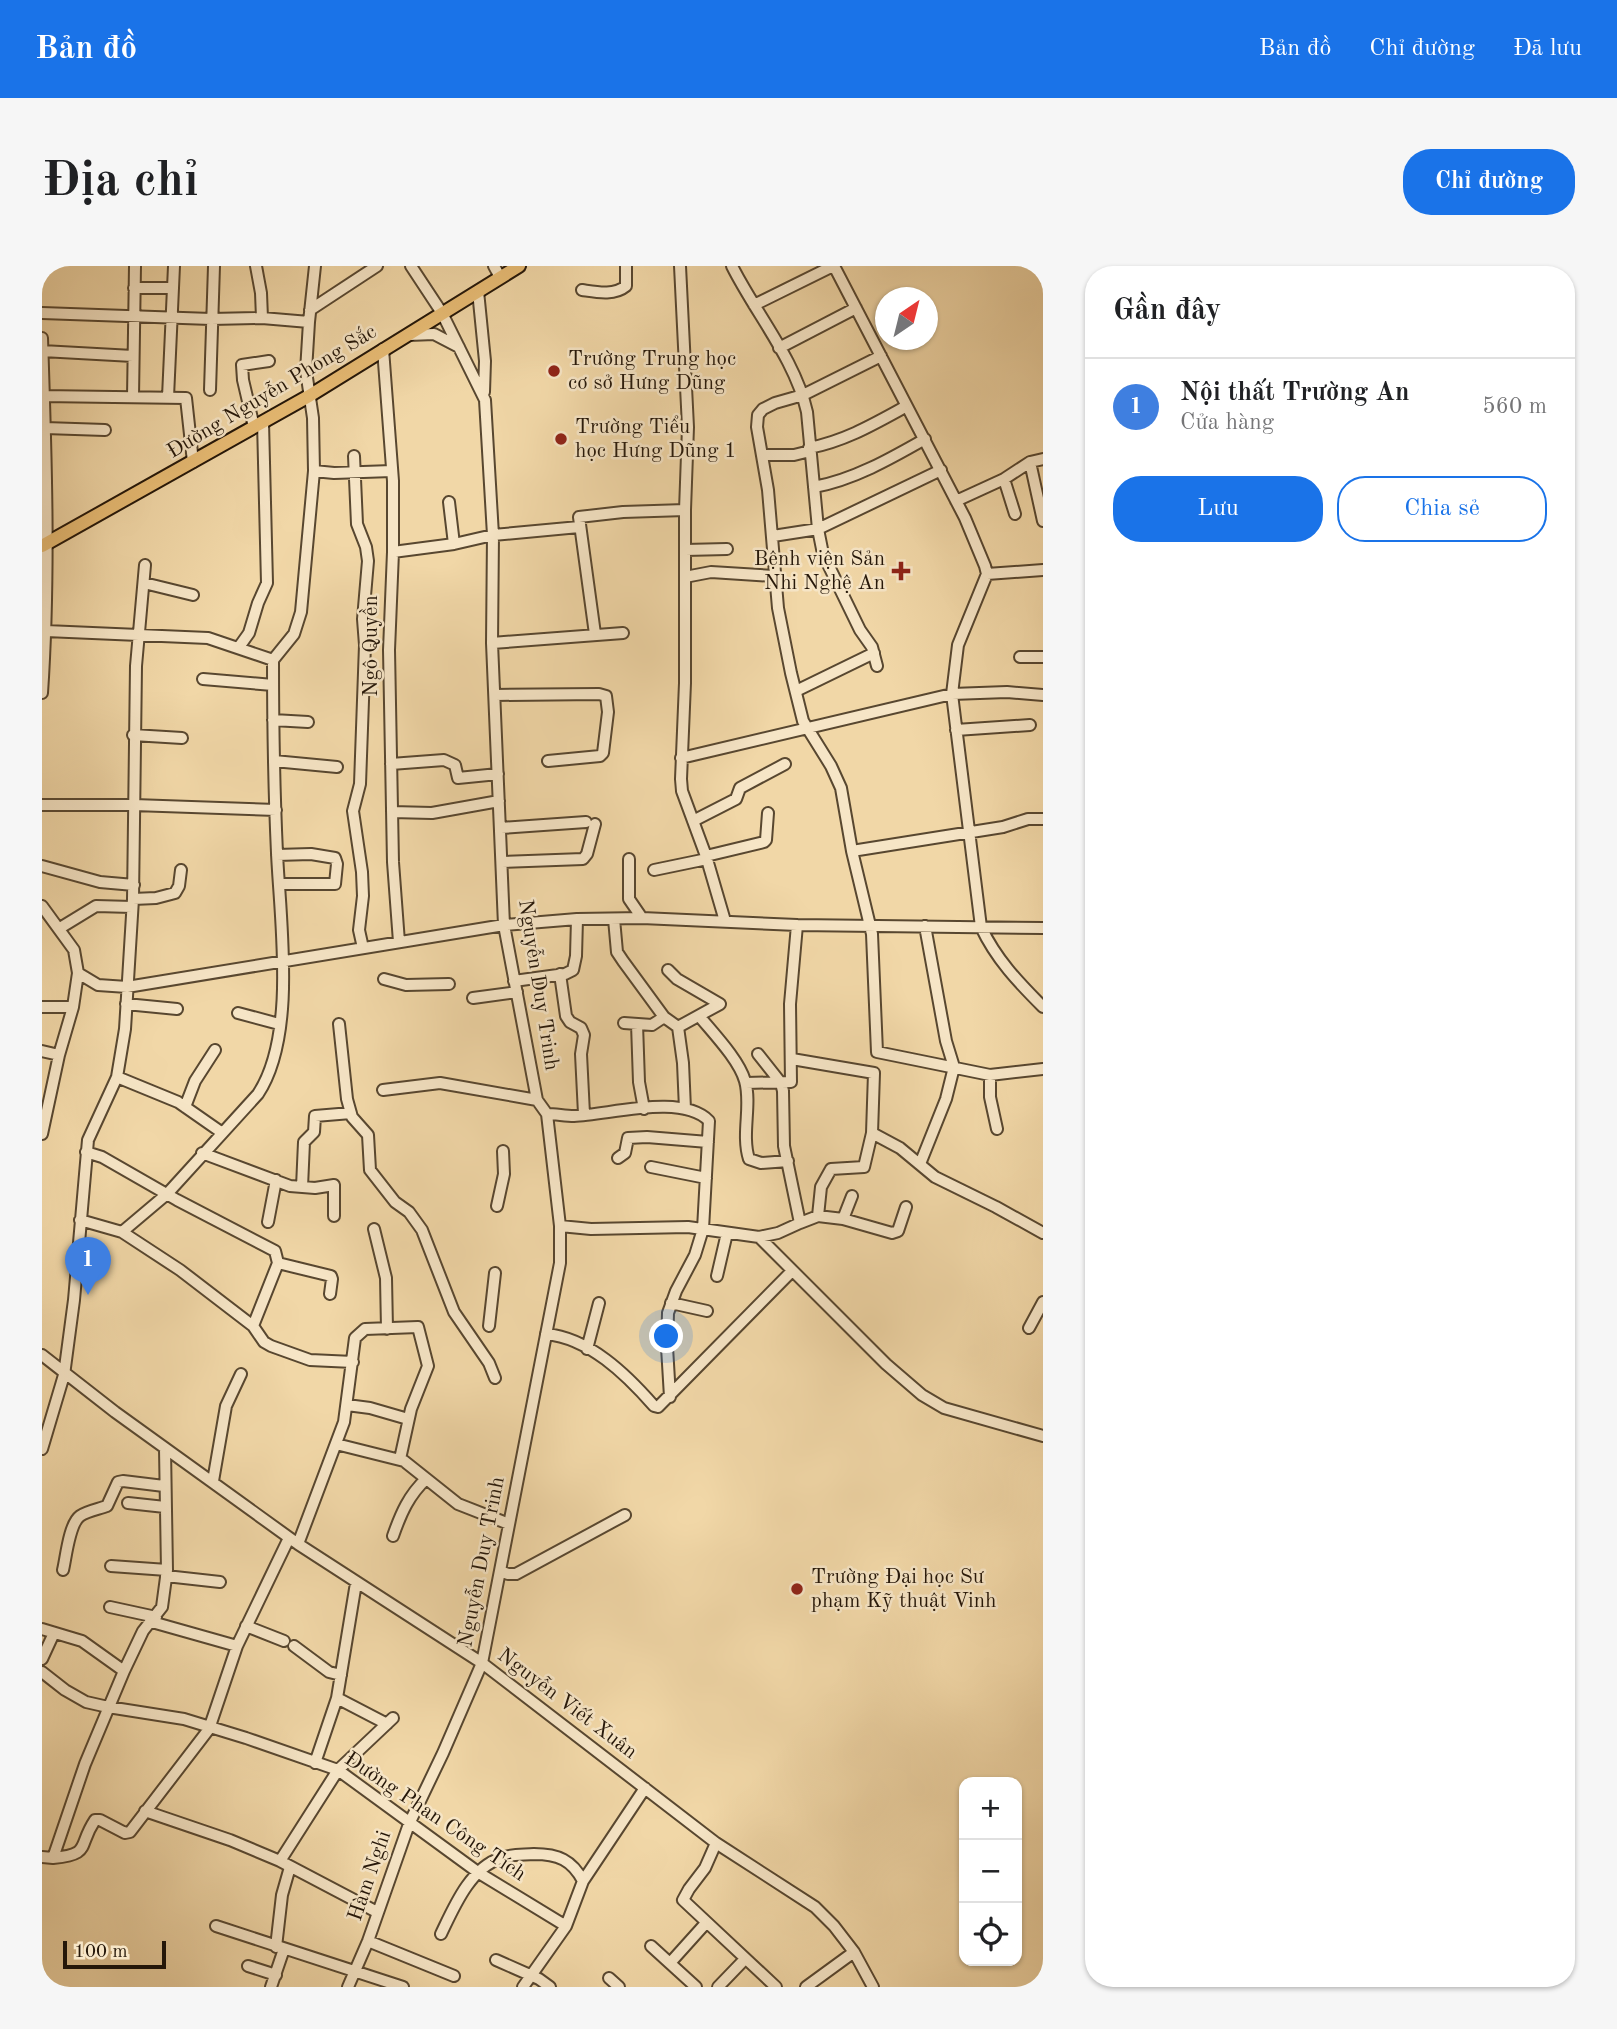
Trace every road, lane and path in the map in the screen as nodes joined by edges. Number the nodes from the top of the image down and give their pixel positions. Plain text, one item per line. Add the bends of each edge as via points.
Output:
1 (135, 266) edge
2 (174, 266) edge
3 (214, 266) edge
4 (256, 266) edge
5 (315, 266) edge
6 (377, 266) edge
7 (411, 266) edge
8 (519, 266) edge
9 (626, 266) edge
10 (680, 266) edge
11 (834, 266) edge
12 (733, 267) edge
13 (497, 272) edge
14 (134, 288) junction
15 (172, 288) junction
16 (582, 290) dead end
17 (478, 291) junction
18 (754, 305) junction
19 (856, 308) junction
20 (42, 313) edge
21 (442, 313) junction
22 (134, 316) junction
23 (310, 316) junction
24 (171, 317) junction
25 (262, 318) junction
26 (211, 319) junction
27 (406, 335) junction
28 (42, 338) edge
29 (461, 348) junction
30 (779, 348) junction
31 (383, 349) junction
32 (42, 351) edge
33 (133, 356) junction
34 (881, 356) junction
35 (269, 361) dead end
36 (210, 390) dead end
37 (483, 395) junction
38 (803, 395) junction
39 (43, 396) edge
40 (309, 396) junction
41 (133, 397) junction
42 (168, 397) junction
43 (905, 407) junction
44 (259, 425) junction
45 (45, 428) junction
46 (105, 430) dead end
47 (925, 439) junction
48 (810, 449) junction
49 (762, 455) junction
50 (354, 456) dead end
51 (1043, 459) edge
52 (193, 462) junction
53 (1030, 462) junction
54 (941, 470) junction
55 (314, 471) junction
56 (392, 471) junction
57 (354, 473) junction
58 (1003, 479) junction
59 (814, 487) junction
60 (956, 501) junction
61 (449, 502) dead end
62 (1042, 508) edge
63 (685, 510) junction
64 (1015, 514) dead end
65 (1043, 521) edge
66 (579, 527) junction
67 (818, 529) junction
68 (493, 535) junction
69 (773, 536) junction
70 (45, 544) edge
71 (454, 544) junction
72 (727, 549) dead end
73 (685, 550) junction
74 (393, 552) junction
75 (145, 565) dead end
76 (1043, 570) edge
77 (987, 574) junction
78 (774, 576) junction
79 (685, 577) junction
80 (145, 583) junction
81 (193, 596) dead end
82 (46, 631) junction
83 (623, 633) dead end
84 (595, 634) junction
85 (138, 636) junction
86 (492, 643) junction
87 (239, 647) junction
88 (874, 653) junction
89 (1020, 657) dead end
90 (1043, 657) edge
91 (273, 660) junction
92 (877, 666) dead end
93 (203, 679) dead end
94 (273, 685) junction
95 (796, 691) junction
96 (42, 693) edge
97 (952, 694) junction
98 (495, 695) junction
99 (1043, 695) edge
100 (273, 720) junction
101 (307, 722) dead end
102 (1030, 725) dead end
103 (808, 730) junction
104 (956, 730) junction
105 (133, 735) junction
106 (182, 738) dead end
107 (681, 758) junction
108 (274, 761) junction
109 (548, 761) dead end
110 (391, 764) junction
111 (785, 764) dead end
112 (337, 767) dead end
113 (498, 775) junction
114 (499, 801) junction
115 (42, 805) edge
116 (134, 805) junction
117 (276, 810) junction
118 (392, 812) junction
119 (768, 813) dead end
120 (1043, 819) edge
121 (693, 821) junction
122 (501, 828) junction
123 (969, 832) junction
124 (852, 851) junction
125 (277, 855) junction
126 (706, 858) junction
127 (629, 859) dead end
128 (502, 862) junction
129 (42, 866) edge
130 (181, 870) dead end
131 (654, 870) dead end
132 (279, 884) junction
133 (134, 885) junction
134 (133, 903) junction
135 (42, 906) edge
136 (642, 918) junction
137 (577, 919) junction
138 (614, 919) junction
139 (725, 921) junction
140 (504, 925) junction
141 (797, 925) junction
142 (869, 925) junction
143 (925, 926) junction
144 (981, 927) junction
145 (60, 928) junction
146 (1043, 928) edge
147 (398, 942) junction
148 (363, 948) junction
149 (284, 961) junction
150 (668, 970) dead end
151 (78, 974) junction
152 (560, 974) junction
153 (384, 979) dead end
154 (449, 984) dead end
155 (127, 987) junction
156 (515, 987) junction
157 (473, 998) dead end
158 (126, 1004) junction
159 (42, 1007) edge
160 (74, 1007) junction
161 (1043, 1007) edge
162 (177, 1009) dead end
163 (238, 1013) dead end
164 (664, 1017) junction
165 (700, 1017) junction
166 (624, 1023) dead end
167 (279, 1024) junction
168 (339, 1024) dead end
169 (637, 1024) junction
170 (678, 1027) junction
171 (215, 1050) dead end
172 (42, 1051) edge
173 (758, 1054) dead end
174 (59, 1055) junction
175 (792, 1059) junction
176 (954, 1067) junction
177 (1043, 1069) edge
178 (990, 1075) junction
179 (117, 1077) junction
180 (746, 1083) junction
181 (781, 1083) junction
182 (383, 1090) dead end
183 (537, 1100) junction
184 (185, 1107) junction
185 (644, 1109) junction
186 (685, 1109) junction
187 (351, 1113) junction
188 (547, 1114) junction
189 (584, 1114) junction
190 (997, 1129) dead end
191 (222, 1132) junction
192 (872, 1133) junction
193 (42, 1134) edge
194 (708, 1142) junction
195 (503, 1151) dead end
196 (86, 1152) junction
197 (202, 1153) junction
198 (618, 1158) dead end
199 (788, 1161) junction
200 (920, 1164) junction
201 (651, 1167) dead end
202 (706, 1178) junction
203 (276, 1180) junction
204 (302, 1187) junction
205 (166, 1194) junction
206 (852, 1196) dead end
207 (498, 1206) dead end
208 (906, 1207) dead end
209 (334, 1216) dead end
210 (818, 1216) junction
211 (844, 1219) junction
212 (80, 1220) junction
213 (268, 1222) dead end
214 (800, 1223) junction
215 (560, 1226) junction
216 (704, 1228) junction
217 (374, 1229) dead end
218 (122, 1231) junction
219 (727, 1233) junction
220 (1043, 1233) edge
221 (759, 1237) junction
222 (278, 1262) junction
223 (792, 1272) junction
224 (495, 1273) dead end
225 (717, 1276) dead end
226 (330, 1294) dead end
227 (1043, 1302) edge
228 (599, 1303) dead end
229 (671, 1303) junction
230 (707, 1311) dead end
231 (1039, 1318) edge
232 (253, 1326) junction
233 (489, 1326) dead end
234 (1029, 1328) dead end
235 (387, 1329) junction
236 (546, 1334) junction
237 (587, 1349) junction
238 (42, 1355) edge
239 (353, 1362) junction
240 (64, 1371) junction
241 (241, 1374) dead end
242 (495, 1378) dead end
243 (670, 1397) junction
244 (347, 1405) junction
245 (408, 1419) junction
246 (1043, 1436) edge
247 (336, 1444) junction
248 (42, 1449) edge
249 (165, 1449) junction
250 (400, 1459) junction
251 (426, 1479) junction
252 (212, 1480) junction
253 (164, 1486) junction
254 (128, 1503) dead end
255 (165, 1507) junction
256 (622, 1517) dead end
257 (509, 1524) junction
258 (393, 1536) dead end
259 (294, 1541) junction
260 (111, 1566) dead end
261 (63, 1570) dead end
262 (500, 1571) junction
263 (167, 1573) junction
264 (220, 1582) dead end
265 (356, 1583) junction
266 (110, 1607) dead end
267 (154, 1620) junction
268 (246, 1626) junction
269 (42, 1629) edge
270 (54, 1633) junction
271 (237, 1646) junction
272 (42, 1659) edge
273 (482, 1663) junction
274 (124, 1671) junction
275 (42, 1672) edge
276 (341, 1675) junction
277 (337, 1698) junction
278 (108, 1707) junction
279 (209, 1729) junction
280 (315, 1763) junction
281 (338, 1770) junction
282 (645, 1788) junction
283 (145, 1811) junction
284 (409, 1824) junction
285 (716, 1843) junction
286 (47, 1858) edge
287 (285, 1864) junction
288 (478, 1873) junction
289 (583, 1881) junction
290 (377, 1912) junction
291 (706, 1923) junction
292 (216, 1926) dead end
293 (566, 1926) junction
294 (441, 1934) dead end
295 (368, 1941) junction
296 (651, 1946) dead end
297 (280, 1948) junction
298 (854, 1952) junction
299 (745, 1959) junction
300 (496, 1960) dead end
301 (670, 1963) junction
302 (248, 1966) dead end
303 (355, 1970) junction
304 (276, 1975) junction
305 (531, 1975) junction
306 (454, 1976) dead end
307 (609, 1978) dead end
308 (400, 1986) edge
309 (271, 1987) edge
310 (348, 1987) edge
311 (523, 1987) edge
312 (550, 1987) edge
313 (619, 1987) edge
314 (696, 1987) edge
315 (718, 1987) edge
316 (776, 1987) edge
317 (806, 1987) edge
318 (873, 1987) edge

1 - 14 street
2 - 15 street
3 - 26 street
4 - 25 street
5 - 23 street
6 - 23 street
7 - 21 street, Nguyễn Duy Trinh
8 - 13 main road, Đường Nguyễn Phong Sắc
9 - 16 street via 623,289
10 - 63 street via 688,427
11 - 18 street
11 - 19 street
12 - 18 street
13 - 17 main road, Đường Nguyễn Phong Sắc
14 - 15 street
14 - 22 street
15 - 24 street
17 - 21 main road, Đường Nguyễn Phong Sắc
17 - 37 street via 485,361
18 - 30 street
19 - 30 street
19 - 34 street
20 - 22 street
21 - 27 main road, Đường Nguyễn Phong Sắc
21 - 29 street, Nguyễn Duy Trinh
22 - 24 street
22 - 33 street
23 - 25 street
23 - 40 street
24 - 26 street
24 - 42 street
25 - 26 street
26 - 36 street
27 - 29 street via 434,334
27 - 31 main road, Đường Nguyễn Phong Sắc
28 - 32 street
29 - 37 street, Nguyễn Duy Trinh
30 - 38 street
31 - 40 main road, Đường Nguyễn Phong Sắc
31 - 56 street, Ngô Quyền
32 - 33 street
32 - 39 street
33 - 41 street
34 - 38 street
34 - 43 street
35 - 44 street via 242,365
37 - 68 street, Nguyễn Duy Trinh
38 - 48 street
38 - 49 street via 775,403 758,415
39 - 41 street
39 - 45 street
40 - 44 main road, Đường Nguyễn Phong Sắc
40 - 55 street
41 - 42 street
42 - 52 street via 186,398
43 - 47 street
43 - 48 street via 855,434
44 - 52 main road, Đường Nguyễn Phong Sắc
44 - 87 street via 267,583 249,633
45 - 46 street
45 - 70 street
47 - 54 street
47 - 59 street via 835,483
48 - 49 street via 794,455
48 - 59 street
49 - 69 street
50 - 57 street
51 - 53 street
52 - 70 main road, Đường Nguyễn Phong Sắc
53 - 58 street
53 - 62 street
54 - 60 street
54 - 67 street
55 - 57 street
55 - 91 street via 301,612 294,634
56 - 57 street
56 - 74 street, Ngô Quyền
57 - 148 street via 357,524 368,561 360,784 353,811 362,872 359,930
58 - 60 street
58 - 64 street
59 - 67 street
60 - 77 street
61 - 71 street
62 - 65 street
63 - 66 street via 579,517
63 - 73 street
66 - 68 street
66 - 84 street
67 - 69 street
67 - 88 street via 833,579
68 - 71 street
68 - 86 street, Nguyễn Duy Trinh
69 - 78 street
70 - 82 street
71 - 74 street
72 - 73 street
73 - 79 street
74 - 110 street, Ngô Quyền
75 - 80 street
76 - 77 street
77 - 97 street via 958,645
78 - 79 street via 710,572
78 - 95 street
79 - 107 street
80 - 81 street
80 - 85 street
82 - 85 street
82 - 96 street
83 - 84 street
84 - 86 street
85 - 87 street via 208,638
85 - 105 street
86 - 98 street, Nguyễn Duy Trinh
87 - 91 street
88 - 92 street
88 - 95 street
89 - 90 street
91 - 94 street
93 - 94 street
94 - 100 street
95 - 103 street
97 - 99 street
97 - 103 street
97 - 104 street
98 - 109 street via 606,696 603,753
98 - 113 street, Nguyễn Duy Trinh
100 - 101 street
100 - 108 street
102 - 104 street
103 - 107 street
103 - 124 street via 837,777
104 - 123 street
105 - 106 street
105 - 116 street
107 - 121 street via 682,791
108 - 112 street
108 - 117 street
110 - 113 street via 444,760 455,765 458,779
110 - 118 street, Ngô Quyền
111 - 121 street via 740,788 736,799
113 - 114 street, Nguyễn Duy Trinh
114 - 118 street via 432,813
114 - 122 street, Nguyễn Duy Trinh
115 - 116 street
116 - 117 street
116 - 133 street
117 - 125 street
118 - 147 street, Ngô Quyền
119 - 126 street via 764,842
120 - 123 street
121 - 126 street
122 - 128 street, Nguyễn Duy Trinh
122 - 128 street via 591,823 583,859
123 - 124 street
123 - 144 street
124 - 142 street
125 - 132 street
125 - 132 street via 310,854 337,860 335,884
126 - 131 street
126 - 139 street
127 - 136 street via 629,899
128 - 140 street, Nguyễn Duy Trinh
129 - 133 street via 100,882
130 - 134 street via 175,894
132 - 149 street
133 - 134 street
134 - 145 street via 96,906
134 - 155 street
135 - 145 street
136 - 138 street
136 - 139 street
137 - 138 street
137 - 140 street
137 - 152 street via 575,966
138 - 164 street via 617,952
139 - 141 street
140 - 147 street
140 - 156 street, Nguyễn Duy Trinh
141 - 142 street
141 - 175 street via 790,1003
142 - 143 street
142 - 176 street via 877,1052
143 - 144 street
143 - 176 street
144 - 146 street
144 - 161 street via 1008,972
145 - 151 street via 74,950
147 - 148 street
148 - 149 street
149 - 155 street
149 - 167 street
150 - 165 street via 720,1004
151 - 155 street via 98,985
151 - 160 street
152 - 156 street
152 - 189 street via 566,1016 584,1035
153 - 154 street via 406,985
155 - 158 street
156 - 157 street via 505,995
156 - 183 street, Nguyễn Duy Trinh
158 - 162 street
158 - 179 street
159 - 160 street
160 - 174 street
163 - 167 street
164 - 169 street via 652,1025
164 - 170 street
165 - 170 street
165 - 180 street
166 - 169 street
167 - 191 street via 275,1060 267,1081
168 - 187 street
169 - 185 street
170 - 186 street
171 - 184 street
172 - 174 street
173 - 181 street
174 - 193 street
175 - 181 street via 791,1082
175 - 192 street via 874,1073
176 - 178 street
176 - 200 street
177 - 178 street
178 - 190 street
179 - 184 street
179 - 196 street
180 - 181 street
180 - 199 street via 749,1159
181 - 199 street
182 - 183 street via 440,1083
183 - 188 street, Nguyễn Duy Trinh
184 - 191 street
185 - 186 street
185 - 189 street
186 - 194 street via 709,1121
187 - 204 street via 315,1116 314,1132 304,1142
187 - 242 street via 368,1135 370,1170 422,1230 454,1312
188 - 189 street
188 - 215 street, Nguyễn Duy Trinh
191 - 197 street
192 - 200 street
192 - 210 street via 864,1167 831,1169 821,1187
194 - 198 street via 628,1138 625,1153
194 - 202 street
195 - 207 street
196 - 205 street
196 - 212 street
197 - 203 street
197 - 205 street
199 - 214 street
200 - 220 street via 934,1177
201 - 202 street
202 - 216 street
203 - 204 street
203 - 213 street
204 - 209 street via 334,1185
205 - 218 street
205 - 222 street via 275,1251
206 - 211 street
208 - 211 street via 898,1231 892,1233
210 - 211 street
210 - 214 street
212 - 218 street
212 - 240 street
214 - 221 street
215 - 216 street
215 - 236 street, Nguyễn Duy Trinh via 560,1263
216 - 219 street
216 - 229 street
217 - 235 street via 386,1278
218 - 232 street
219 - 221 street
219 - 225 street
221 - 223 street
222 - 226 street via 331,1276
222 - 232 street
223 - 243 street
223 - 246 street via 922,1395 944,1408
224 - 233 street
227 - 231 street
228 - 237 street
229 - 230 street
229 - 243 street via 667,1323
231 - 234 street
232 - 239 street via 264,1342 285,1352 310,1360
235 - 239 street via 359,1332
235 - 245 street via 418,1327 428,1361
236 - 237 street
236 - 257 street, Nguyễn Duy Trinh
237 - 243 street via 615,1367 654,1406
238 - 240 street, Nguyễn Viết Xuân
239 - 244 street
240 - 248 street
240 - 249 street, Nguyễn Viết Xuân
241 - 252 street via 226,1406
244 - 245 street
244 - 247 street
245 - 250 street
247 - 250 street
247 - 259 street
249 - 252 street, Nguyễn Viết Xuân
249 - 253 street
250 - 251 street
251 - 257 street via 467,1508
251 - 258 street via 412,1493
252 - 259 street, Nguyễn Viết Xuân
253 - 255 street
253 - 261 street via 118,1482 107,1506 77,1519
254 - 255 street
255 - 263 street
256 - 262 street via 516,1574
257 - 262 street, Nguyễn Duy Trinh
259 - 265 street, Nguyễn Viết Xuân
259 - 268 street
260 - 263 street
262 - 273 street, Nguyễn Duy Trinh
263 - 264 street
263 - 267 street via 162,1607
265 - 273 street, Nguyễn Viết Xuân
265 - 276 street
266 - 267 street
267 - 271 street
267 - 274 street
268 - 271 street
268 - 276 street via 289,1644
269 - 270 street
270 - 272 street
270 - 274 street via 89,1644
271 - 279 street
273 - 282 street, Nguyễn Viết Xuân
273 - 284 street, Hàm Nghi
274 - 278 street
275 - 278 street, Đường Phan Công Tích via 86,1702
276 - 277 street
277 - 280 street
277 - 281 street via 390,1721
278 - 279 street, Đường Phan Công Tích via 184,1719
278 - 286 street
279 - 280 street, Đường Phan Công Tích
279 - 283 street
280 - 281 street, Đường Phan Công Tích
281 - 284 street, Đường Phan Công Tích
281 - 287 street
282 - 285 street, Nguyễn Viết Xuân
282 - 289 street
283 - 286 street via 127,1833 95,1820 79,1853
283 - 287 street
284 - 288 street, Đường Phan Công Tích
284 - 290 street, Hàm Nghi
285 - 291 street via 683,1900
285 - 298 street, Nguyễn Viết Xuân via 814,1907
287 - 290 street
287 - 297 street
288 - 289 street via 506,1856 549,1854 570,1863
288 - 293 street, Đường Phan Công Tích
288 - 294 street
289 - 293 street
290 - 295 street, Hàm Nghi
291 - 299 street
291 - 301 street
292 - 297 street
293 - 305 street
295 - 303 street, Hàm Nghi
295 - 306 street
296 - 301 street
297 - 303 street
297 - 304 street
298 - 317 street
298 - 318 street, Nguyễn Viết Xuân
299 - 315 street
299 - 316 street
300 - 305 street
301 - 314 street
302 - 304 street
303 - 308 street
303 - 310 street, Hàm Nghi
304 - 309 street
305 - 311 street
305 - 312 street
307 - 313 street

